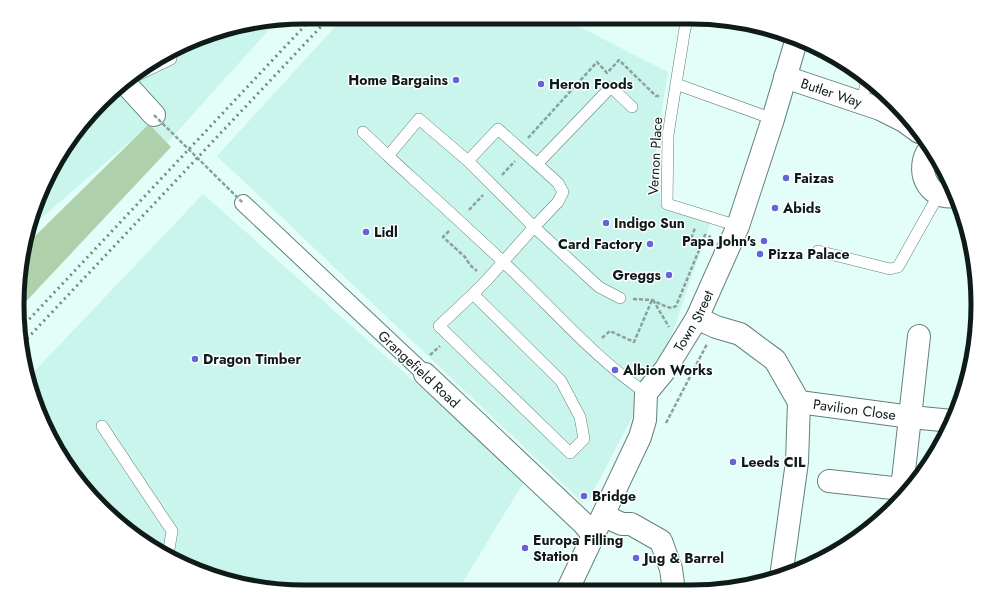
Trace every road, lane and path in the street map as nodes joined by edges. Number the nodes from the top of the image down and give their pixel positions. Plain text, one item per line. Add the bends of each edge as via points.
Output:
1 (686, 24) edge
2 (795, 44) edge
3 (171, 58) edge
4 (160, 64) edge
5 (785, 77) junction
6 (676, 84) junction
7 (865, 86) edge
8 (128, 87) edge
9 (862, 103) junction
10 (632, 107) dead end
11 (154, 115) joint
12 (773, 119) junction
13 (900, 119) edge
14 (363, 132) dead end
15 (927, 153) edge
16 (388, 156) junction
17 (468, 161) junction
18 (537, 164) junction
19 (947, 195) edge
20 (243, 203) joint
21 (696, 226) dead end
22 (738, 226) junction
23 (534, 227) junction
24 (705, 235) dead end
25 (702, 243) junction
26 (818, 251) dead end
27 (503, 262) junction
28 (473, 294) junction
29 (620, 298) joint
30 (652, 300) junction
31 (697, 318) junction
32 (672, 332) dead end
33 (919, 336) dead end
34 (591, 348) junction
35 (425, 374) joint
36 (646, 393) junction
37 (799, 402) junction
38 (911, 417) junction
39 (946, 420) edge
40 (102, 426) dead end
41 (829, 482) dead end
42 (903, 487) edge
43 (897, 493) edge
44 (604, 516) junction
45 (594, 536) junction
46 (169, 550) edge
47 (782, 570) edge
48 (570, 585) edge
49 (673, 585) edge

1 - 6 lane, Vernon Place
2 - 5 street, Town Street
3 - 4 lane
5 - 9 street, Butler Way
5 - 12 street, Town Street
6 - 12 lane
6 - 22 lane, Vernon Place via 668,135 667,204
7 - 9 lane
8 - 11 street
9 - 13 street, Butler Way
10 - 18 lane via 611,87
11 - 20 path, bridge
12 - 22 street, Town Street
14 - 16 lane
15 - 19 street via 922,163 925,182 931,189
16 - 17 lane via 419,119
16 - 27 lane
17 - 18 lane via 498,129
17 - 23 lane
18 - 23 lane via 558,183 562,192 558,202
19 - 26 lane via 898,267 890,269
20 - 35 street, Grangefield Road
21 - 25 path via 691,239
22 - 31 street, Town Street
23 - 27 lane
23 - 29 lane via 599,287
24 - 25 path
25 - 30 path via 676,306 667,307
27 - 28 lane
27 - 34 lane
28 - 28 lane via 560,381 580,417 584,440 570,453 439,326
29 - 30 path
30 - 32 path
30 - 34 path via 634,342 610,330
31 - 36 street, Town Street via 665,370
31 - 37 street via 740,334 775,360
33 - 38 street, Pavilion Close
34 - 36 lane via 624,378
35 - 45 street, Grangefield Road
36 - 44 street via 645,420 640,437
37 - 38 street, Pavilion Close
37 - 47 street via 797,462
38 - 39 street, Pavilion Close
38 - 42 street, Pavilion Close
40 - 46 lane via 172,531
41 - 43 street, Pavilion Close
44 - 45 street
44 - 49 street via 622,524 631,524 661,541 671,569
45 - 48 street

